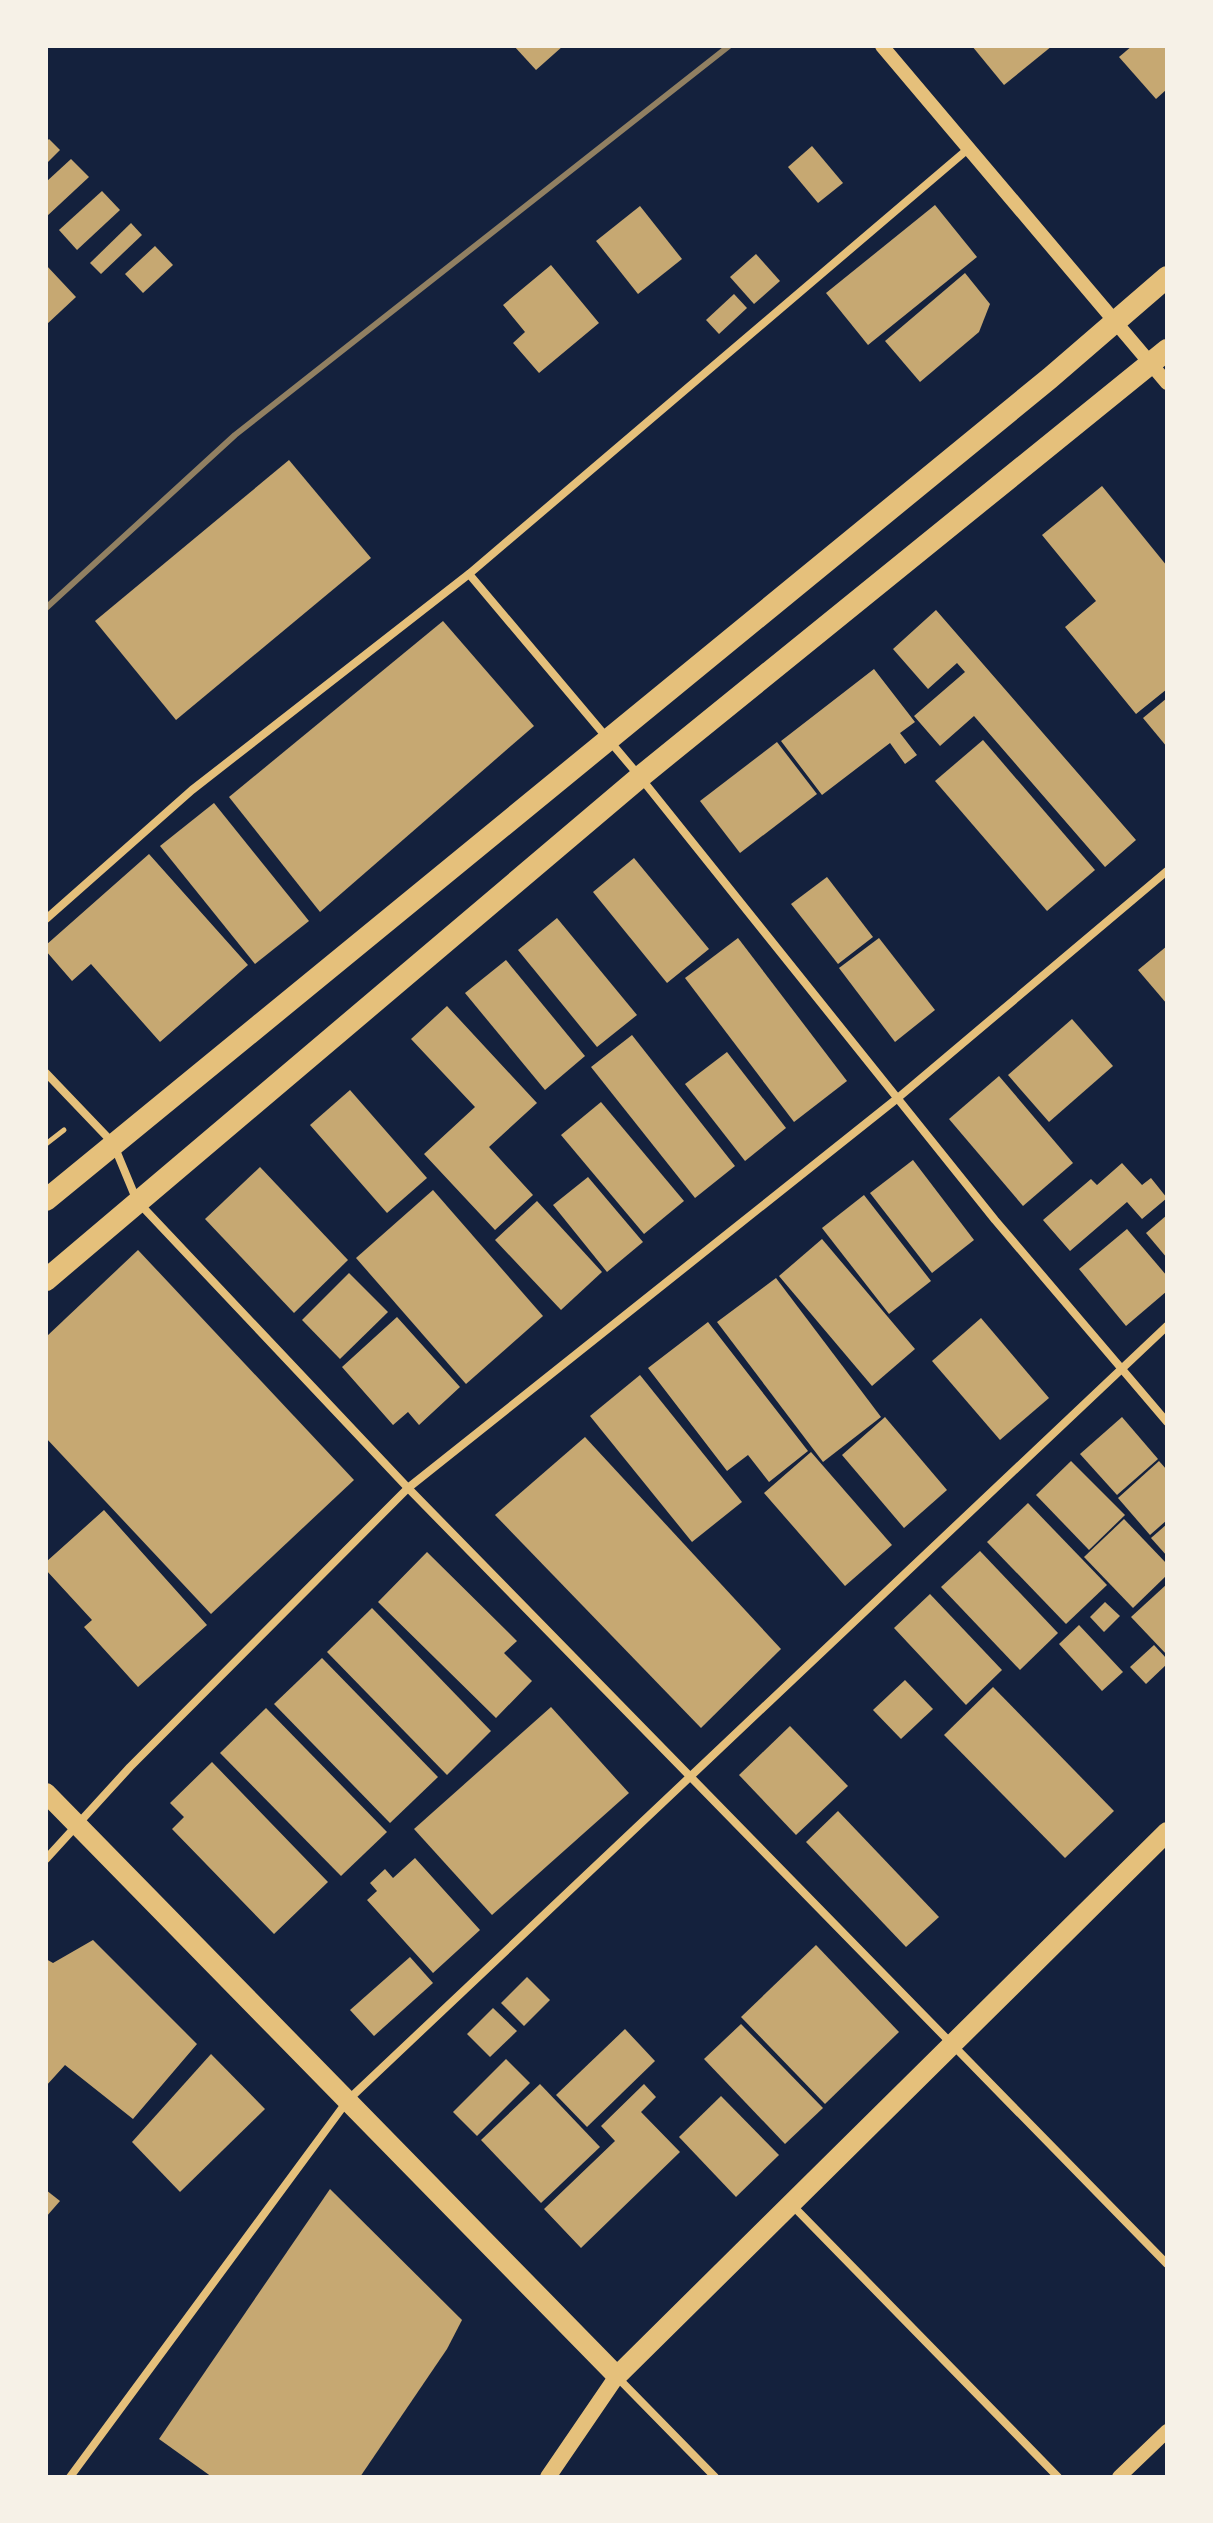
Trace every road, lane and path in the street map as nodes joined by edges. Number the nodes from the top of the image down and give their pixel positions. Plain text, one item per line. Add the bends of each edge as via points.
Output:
1 (882, 46) edge
2 (968, 149) junction
3 (1167, 277) edge
4 (1114, 321) junction
5 (1159, 357) edge
6 (1167, 383) edge
7 (469, 574) junction
8 (609, 741) junction
9 (640, 777) junction
10 (1167, 871) edge
11 (46, 919) edge
12 (46, 1073) edge
13 (899, 1097) junction
14 (65, 1130) dead end
15 (113, 1143) junction
16 (46, 1144) edge
17 (46, 1200) edge
18 (137, 1201) junction
19 (46, 1280) edge
20 (1167, 1326) edge
21 (1121, 1367) junction
22 (1167, 1422) edge
23 (408, 1488) junction
24 (692, 1776) junction
25 (46, 1793) edge
26 (76, 1825) junction
27 (1167, 1832) edge
28 (46, 1859) edge
29 (954, 2045) junction
30 (348, 2100) junction
31 (792, 2206) junction
32 (1167, 2264) edge
33 (617, 2376) junction
34 (1167, 2431) edge
35 (70, 2477) edge
36 (548, 2477) edge
37 (715, 2477) edge
38 (1058, 2477) edge
39 (1119, 2477) edge

1 - 2 street
2 - 4 street
2 - 7 street
3 - 4 highway
4 - 5 street
4 - 8 highway
5 - 6 street
5 - 9 highway
7 - 8 street
7 - 11 street via 192,790
8 - 9 street
8 - 15 highway
9 - 13 street
9 - 18 highway
10 - 13 street
12 - 15 street
13 - 21 street
13 - 23 street
14 - 16 path
15 - 17 highway
15 - 18 street
18 - 19 highway
18 - 23 street
20 - 21 street
21 - 22 street
21 - 24 street
23 - 24 street
23 - 26 street
24 - 29 street
24 - 30 street
25 - 26 main road
26 - 28 street
26 - 30 main road
27 - 29 main road
29 - 31 main road
29 - 32 street
30 - 33 main road
30 - 35 street
31 - 33 main road
31 - 38 street
33 - 36 main road
33 - 37 street
34 - 39 street

